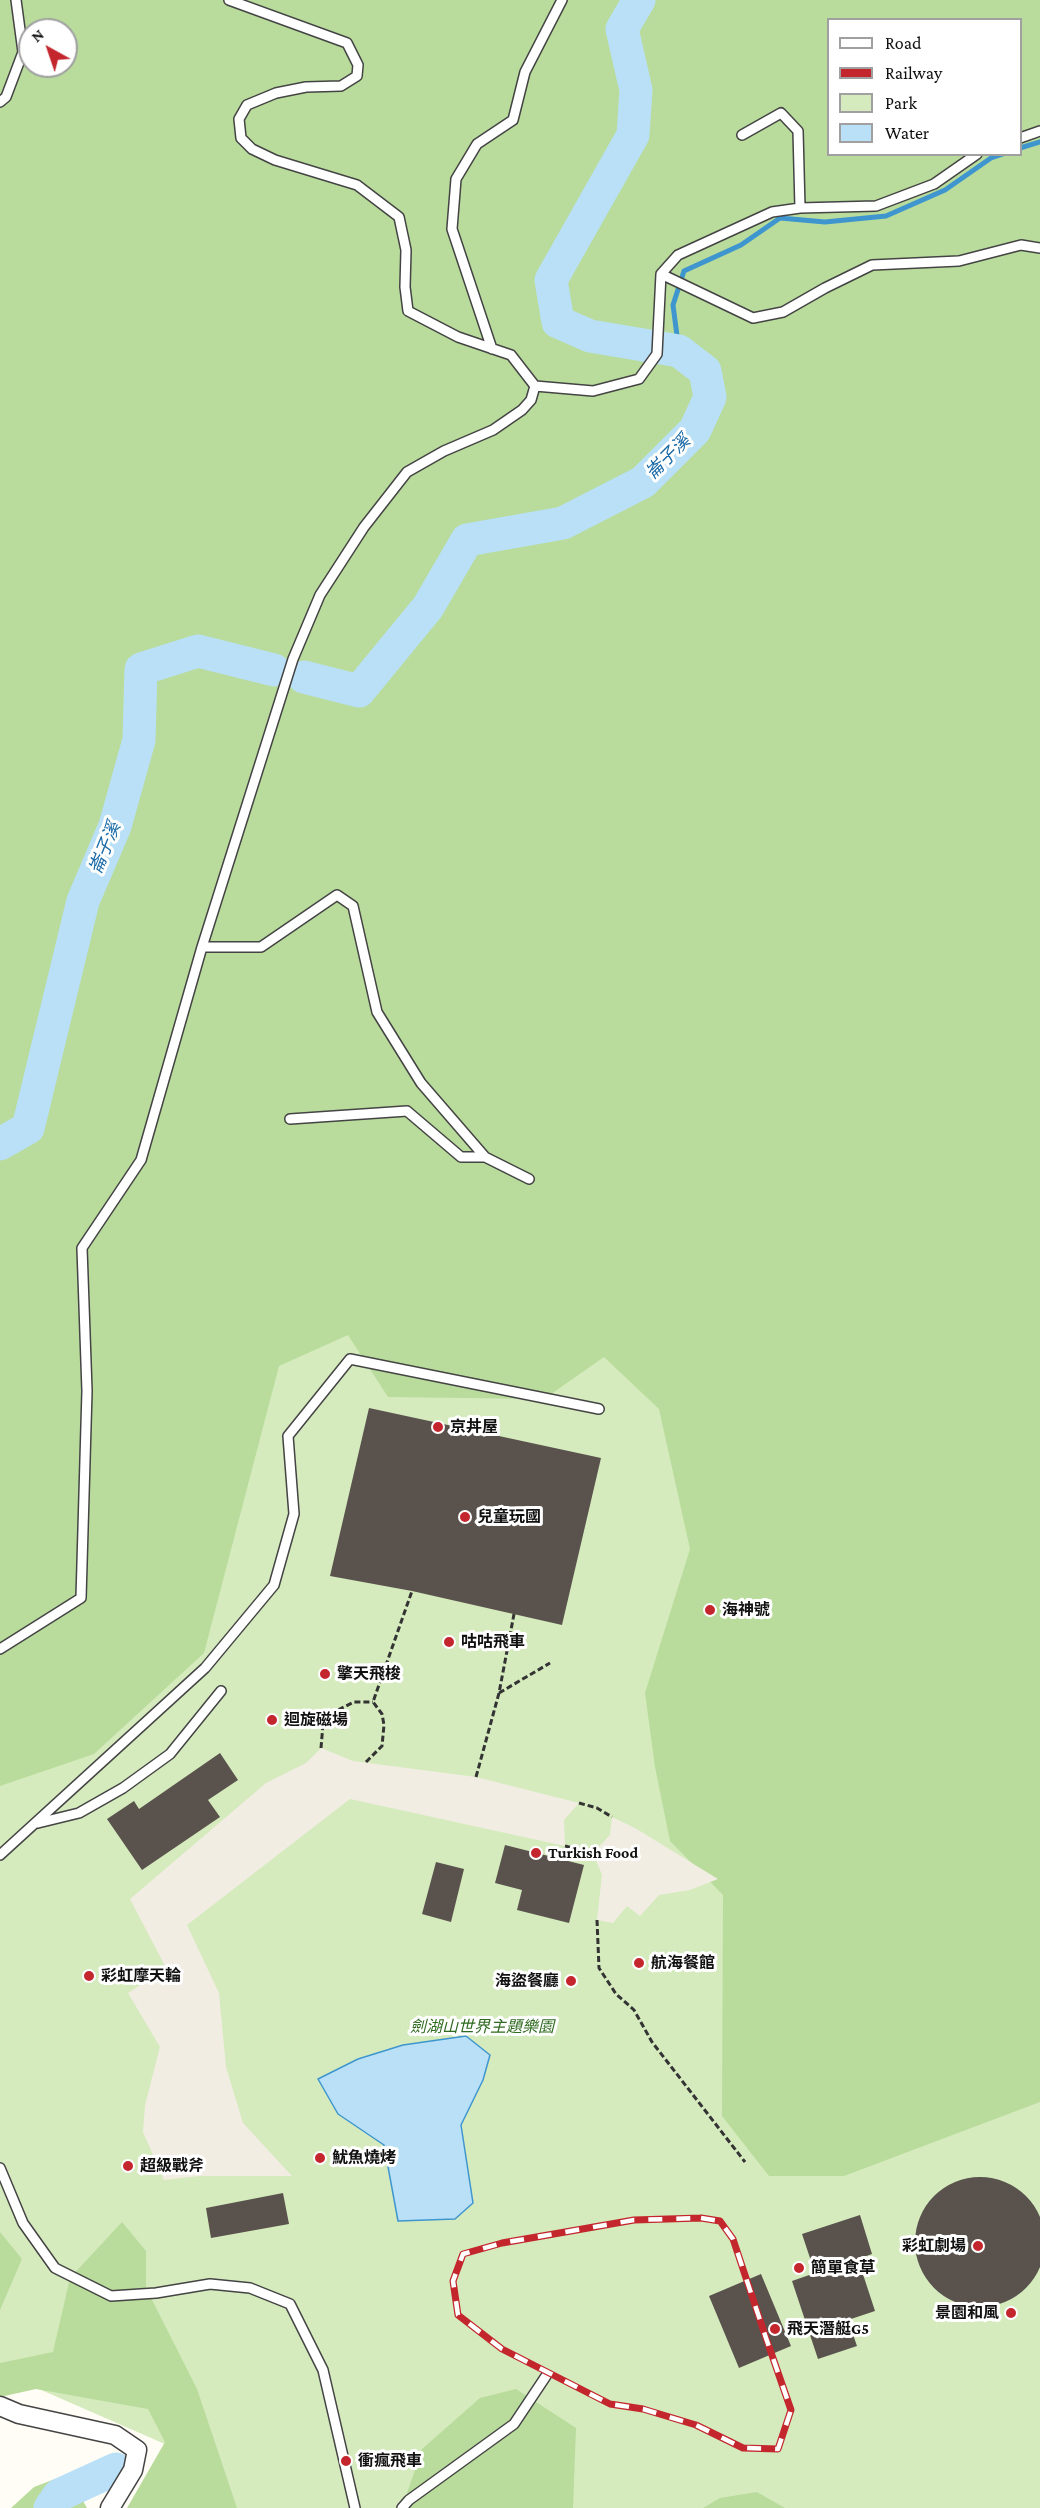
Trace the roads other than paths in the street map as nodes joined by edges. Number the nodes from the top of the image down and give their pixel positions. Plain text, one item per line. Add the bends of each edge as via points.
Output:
1 (16, 0) edge
2 (229, 0) edge
3 (562, 0) edge
4 (0, 102) edge
5 (1040, 131) edge
6 (742, 135) dead end
7 (1022, 137) edge
8 (974, 156) edge
9 (800, 208) junction
10 (1040, 248) edge
11 (661, 274) junction
12 (492, 349) junction
13 (535, 386) junction
14 (202, 947) junction
15 (290, 1119) dead end
16 (485, 1157) junction
17 (530, 1179) dead end
18 (598, 1408) dead end
19 (0, 1649) edge
20 (221, 1690) dead end
21 (36, 1823) junction
22 (0, 1855) edge
23 (0, 2168) edge
24 (546, 2376) dead end
25 (0, 2406) edge
26 (110, 2508) edge
27 (355, 2508) edge
28 (402, 2508) edge

1 - 4 lane via 23,52 6,97
2 - 12 lane via 346,43 358,65 357,76 341,86 276,93 247,105 239,119 241,138 252,149 275,160 357,185 399,217 406,250 408,311 458,337
3 - 12 lane via 525,72 513,120 477,144 456,180 452,229
5 - 7 lane
6 - 9 lane via 781,113 798,131
8 - 9 lane via 934,184 876,206
9 - 11 lane via 772,213 714,237 678,255
10 - 11 lane via 1021,245 959,261 872,266 783,312 753,318
11 - 13 lane via 657,354 639,379 593,391
12 - 13 lane via 511,355
13 - 14 lane via 531,400 522,410 493,430 444,450 407,472 364,527 320,595 293,659
14 - 16 lane via 261,947 337,895 353,906 377,1011 421,1083
14 - 19 lane via 141,1160 82,1248 87,1391 81,1598
15 - 16 lane via 407,1111 460,1157
16 - 17 lane
18 - 21 lane via 350,1359 288,1436 294,1514 274,1585 205,1668
20 - 21 lane via 170,1754 123,1788 79,1813
21 - 22 lane
23 - 27 lane via 23,2223 55,2268 111,2296 210,2284 250,2288 290,2304 323,2370
24 - 28 lane via 514,2424
25 - 26 street via 19,2414 115,2435 137,2450 133,2470

